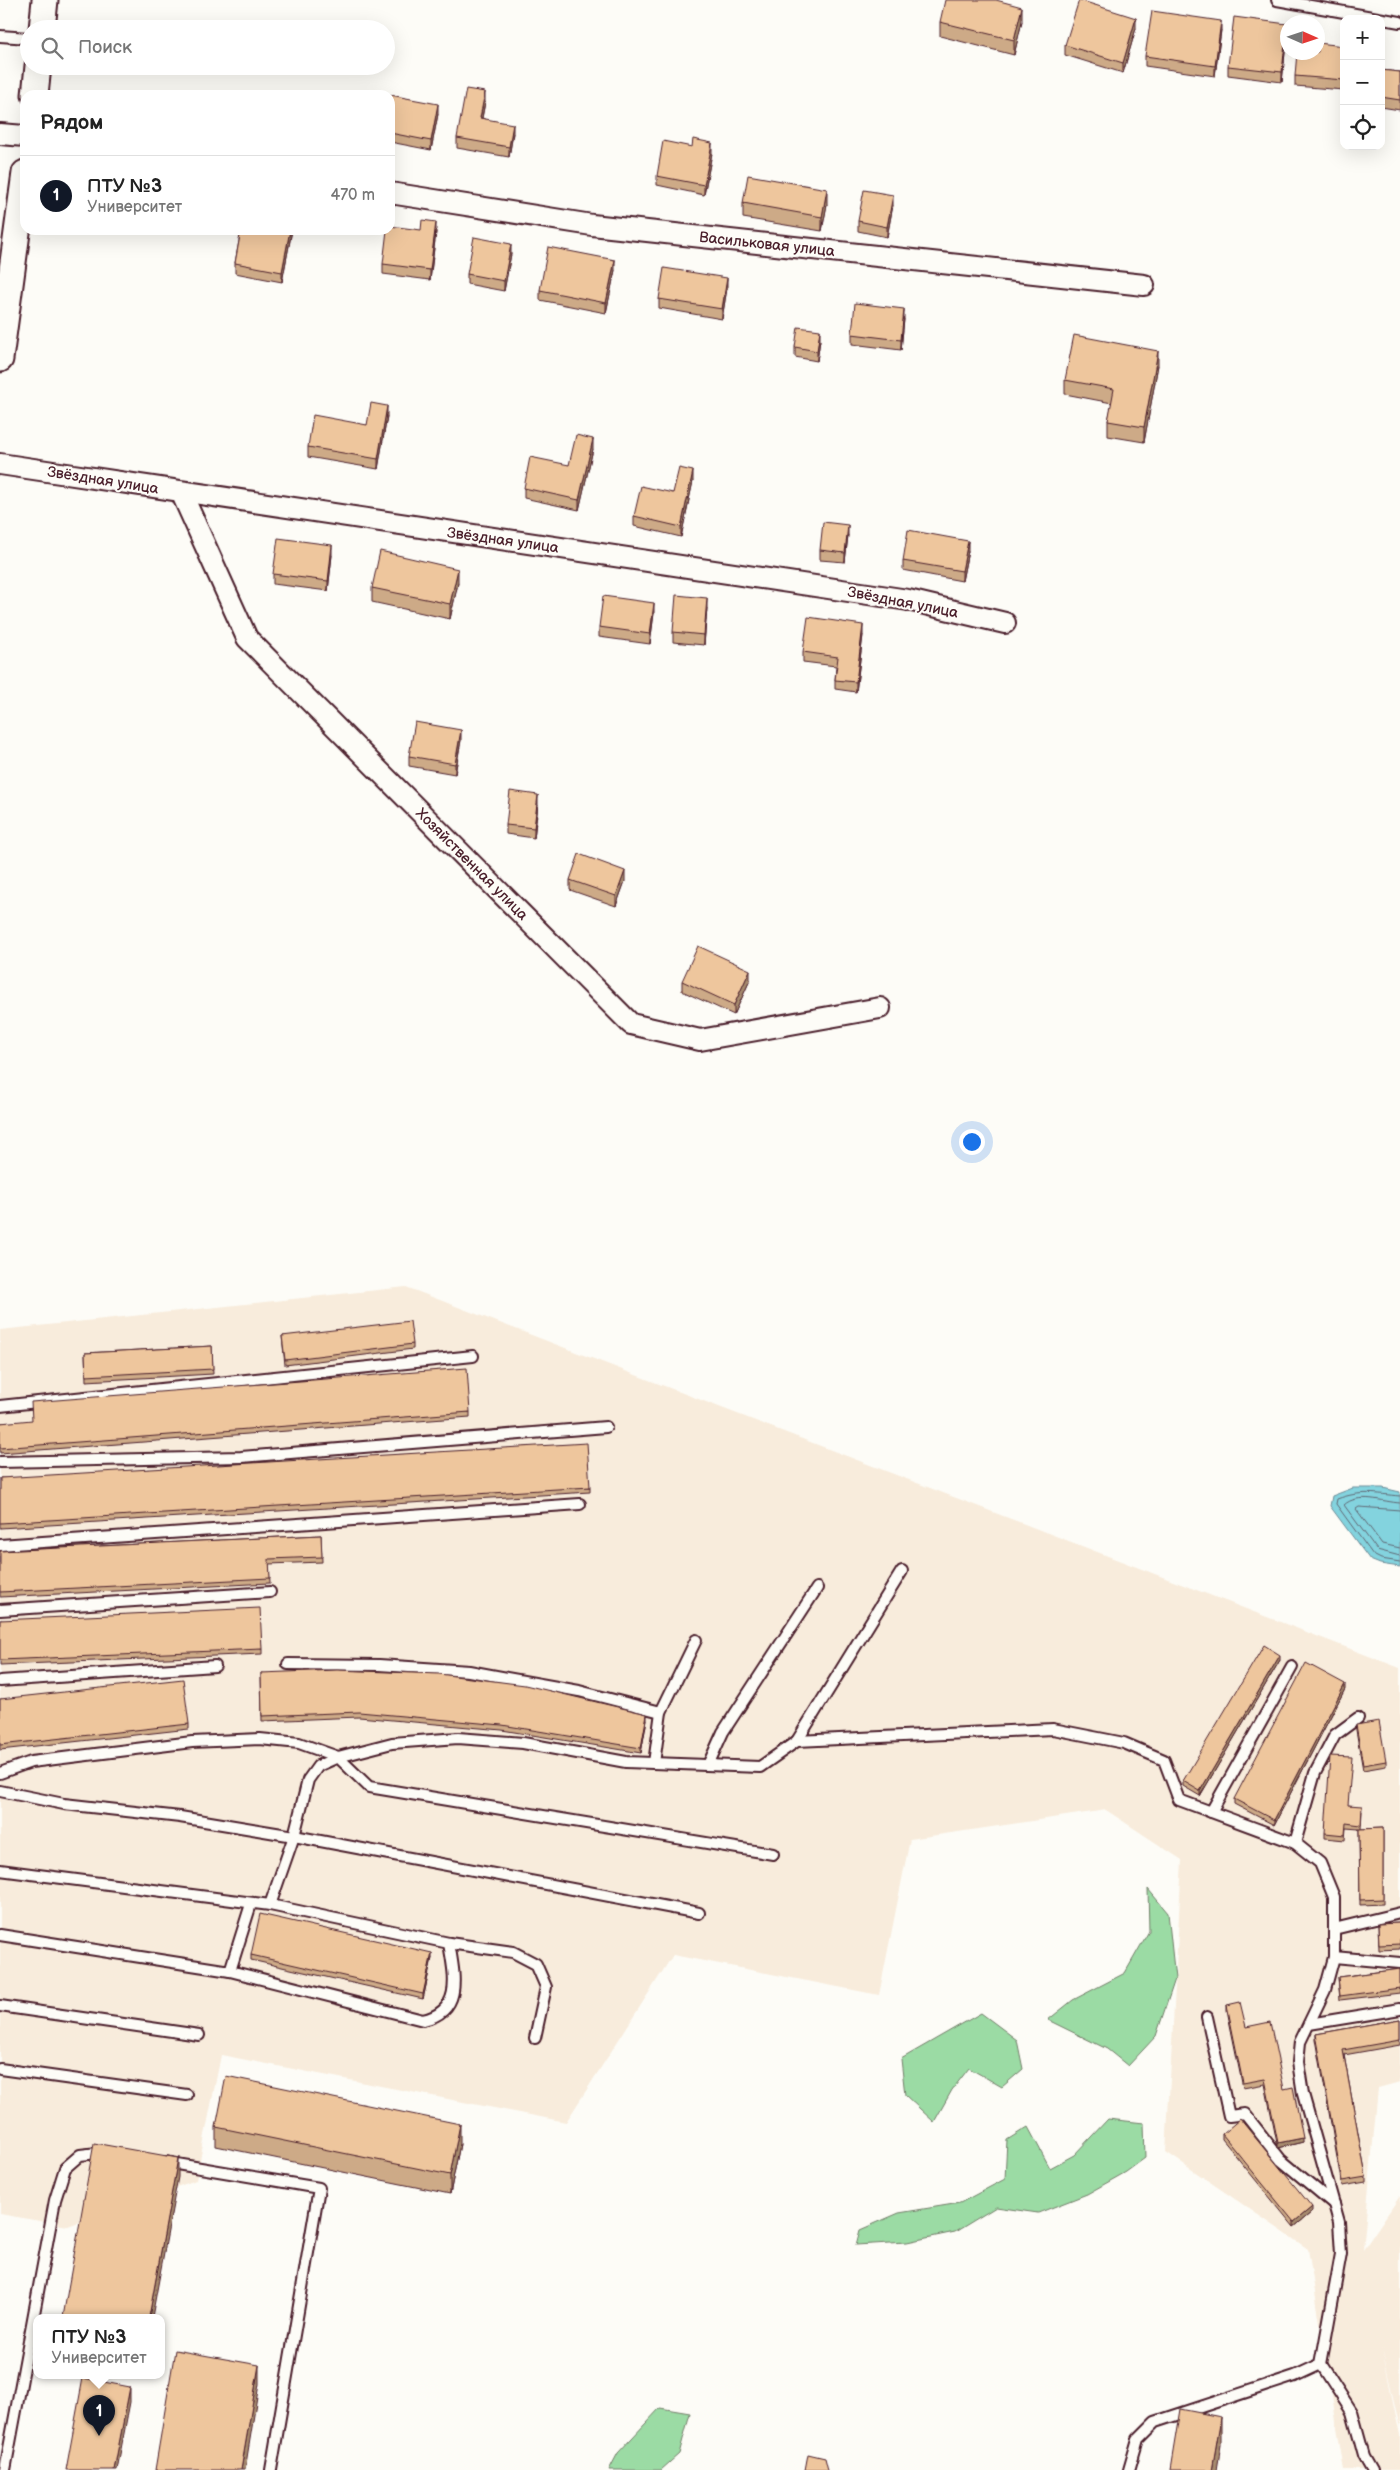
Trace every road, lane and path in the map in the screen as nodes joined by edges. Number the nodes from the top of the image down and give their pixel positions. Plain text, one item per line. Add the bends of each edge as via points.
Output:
1 (45, 0) edge
2 (1277, 0) edge
3 (43, 20) edge
4 (1400, 22) edge
5 (0, 36) edge
6 (20, 37) edge
7 (37, 75) edge
8 (36, 90) edge
9 (0, 134) edge
10 (20, 136) edge
11 (395, 194) edge
12 (20, 210) edge
13 (1144, 285) dead end
14 (0, 359) edge
15 (0, 464) edge
16 (181, 492) junction
17 (1005, 623) dead end
18 (880, 1008) dead end
19 (473, 1356) dead end
20 (0, 1406) edge
21 (606, 1427) dead end
22 (0, 1462) edge
23 (580, 1504) dead end
24 (0, 1545) edge
25 (902, 1571) dead end
26 (817, 1588) dead end
27 (270, 1592) dead end
28 (0, 1610) edge
29 (696, 1640) dead end
30 (288, 1664) dead end
31 (214, 1666) dead end
32 (1292, 1667) dead end
33 (0, 1681) edge
34 (661, 1712) junction
35 (1358, 1718) dead end
36 (797, 1741) junction
37 (338, 1757) junction
38 (654, 1763) junction
39 (708, 1765) junction
40 (0, 1773) edge
41 (0, 1791) edge
42 (1212, 1812) junction
43 (294, 1836) junction
44 (1295, 1844) junction
45 (773, 1854) dead end
46 (0, 1870) edge
47 (251, 1904) junction
48 (270, 1905) junction
49 (699, 1913) dead end
50 (1400, 1913) edge
51 (1334, 1928) junction
52 (0, 1935) edge
53 (449, 1943) junction
54 (1334, 1956) junction
55 (1400, 1963) edge
56 (230, 1971) junction
57 (0, 2006) edge
58 (1400, 2009) edge
59 (1207, 2017) dead end
60 (1308, 2024) junction
61 (199, 2035) dead end
62 (535, 2038) dead end
63 (0, 2069) edge
64 (187, 2095) dead end
65 (116, 2154) edge
66 (153, 2160) edge
67 (1334, 2204) junction
68 (34, 2314) edge
69 (33, 2319) edge
70 (1322, 2364) junction
71 (5, 2470) edge
72 (271, 2470) edge
73 (1129, 2470) edge
74 (1372, 2470) edge

1 - 3 street
2 - 4 lane
5 - 6 lane
7 - 8 street
9 - 10 street
11 - 13 street, Васильковая улица via 592,225
12 - 14 street
15 - 16 street, Звёздная улица
16 - 17 street, Звёздная улица via 908,600
16 - 18 street, Хозяйственная улица via 247,638 631,1024 700,1040
19 - 20 lane
21 - 22 lane via 241,1457
23 - 24 lane
25 - 36 lane
26 - 39 lane via 723,1732
27 - 28 lane
29 - 34 lane
30 - 34 lane via 379,1665 469,1671 579,1691
31 - 33 lane
32 - 42 lane
34 - 38 lane
35 - 44 lane via 1335,1735 1315,1773
36 - 39 lane via 760,1767
36 - 42 lane via 1053,1730 1124,1743 1164,1760 1179,1800
37 - 38 lane via 392,1742 458,1738 523,1743 626,1762
37 - 40 lane via 299,1743 260,1739 192,1742 31,1762
37 - 43 lane via 318,1766 308,1780
37 - 45 lane via 369,1787
38 - 39 lane
41 - 43 lane via 64,1804 180,1817
42 - 44 lane
43 - 48 lane
43 - 49 lane
44 - 51 lane via 1320,1863 1334,1897
46 - 47 lane
47 - 48 lane
47 - 56 lane
48 - 53 lane
50 - 51 lane
51 - 54 lane
52 - 56 lane
53 - 56 lane via 455,1982 449,2004 436,2017 423,2020
53 - 62 lane via 513,1952 536,1964 546,1987
54 - 55 lane
54 - 60 lane via 1325,1990
57 - 61 lane
58 - 60 lane
59 - 67 lane via 1228,2116 1245,2114 1281,2160
60 - 67 lane via 1300,2042 1298,2062 1303,2094
63 - 64 lane
65 - 68 lane via 80,2154 65,2168 55,2200
66 - 72 lane via 319,2188
67 - 70 lane via 1341,2254
69 - 71 lane
70 - 73 lane via 1156,2422 1138,2439
70 - 74 lane via 1352,2412 1364,2456

